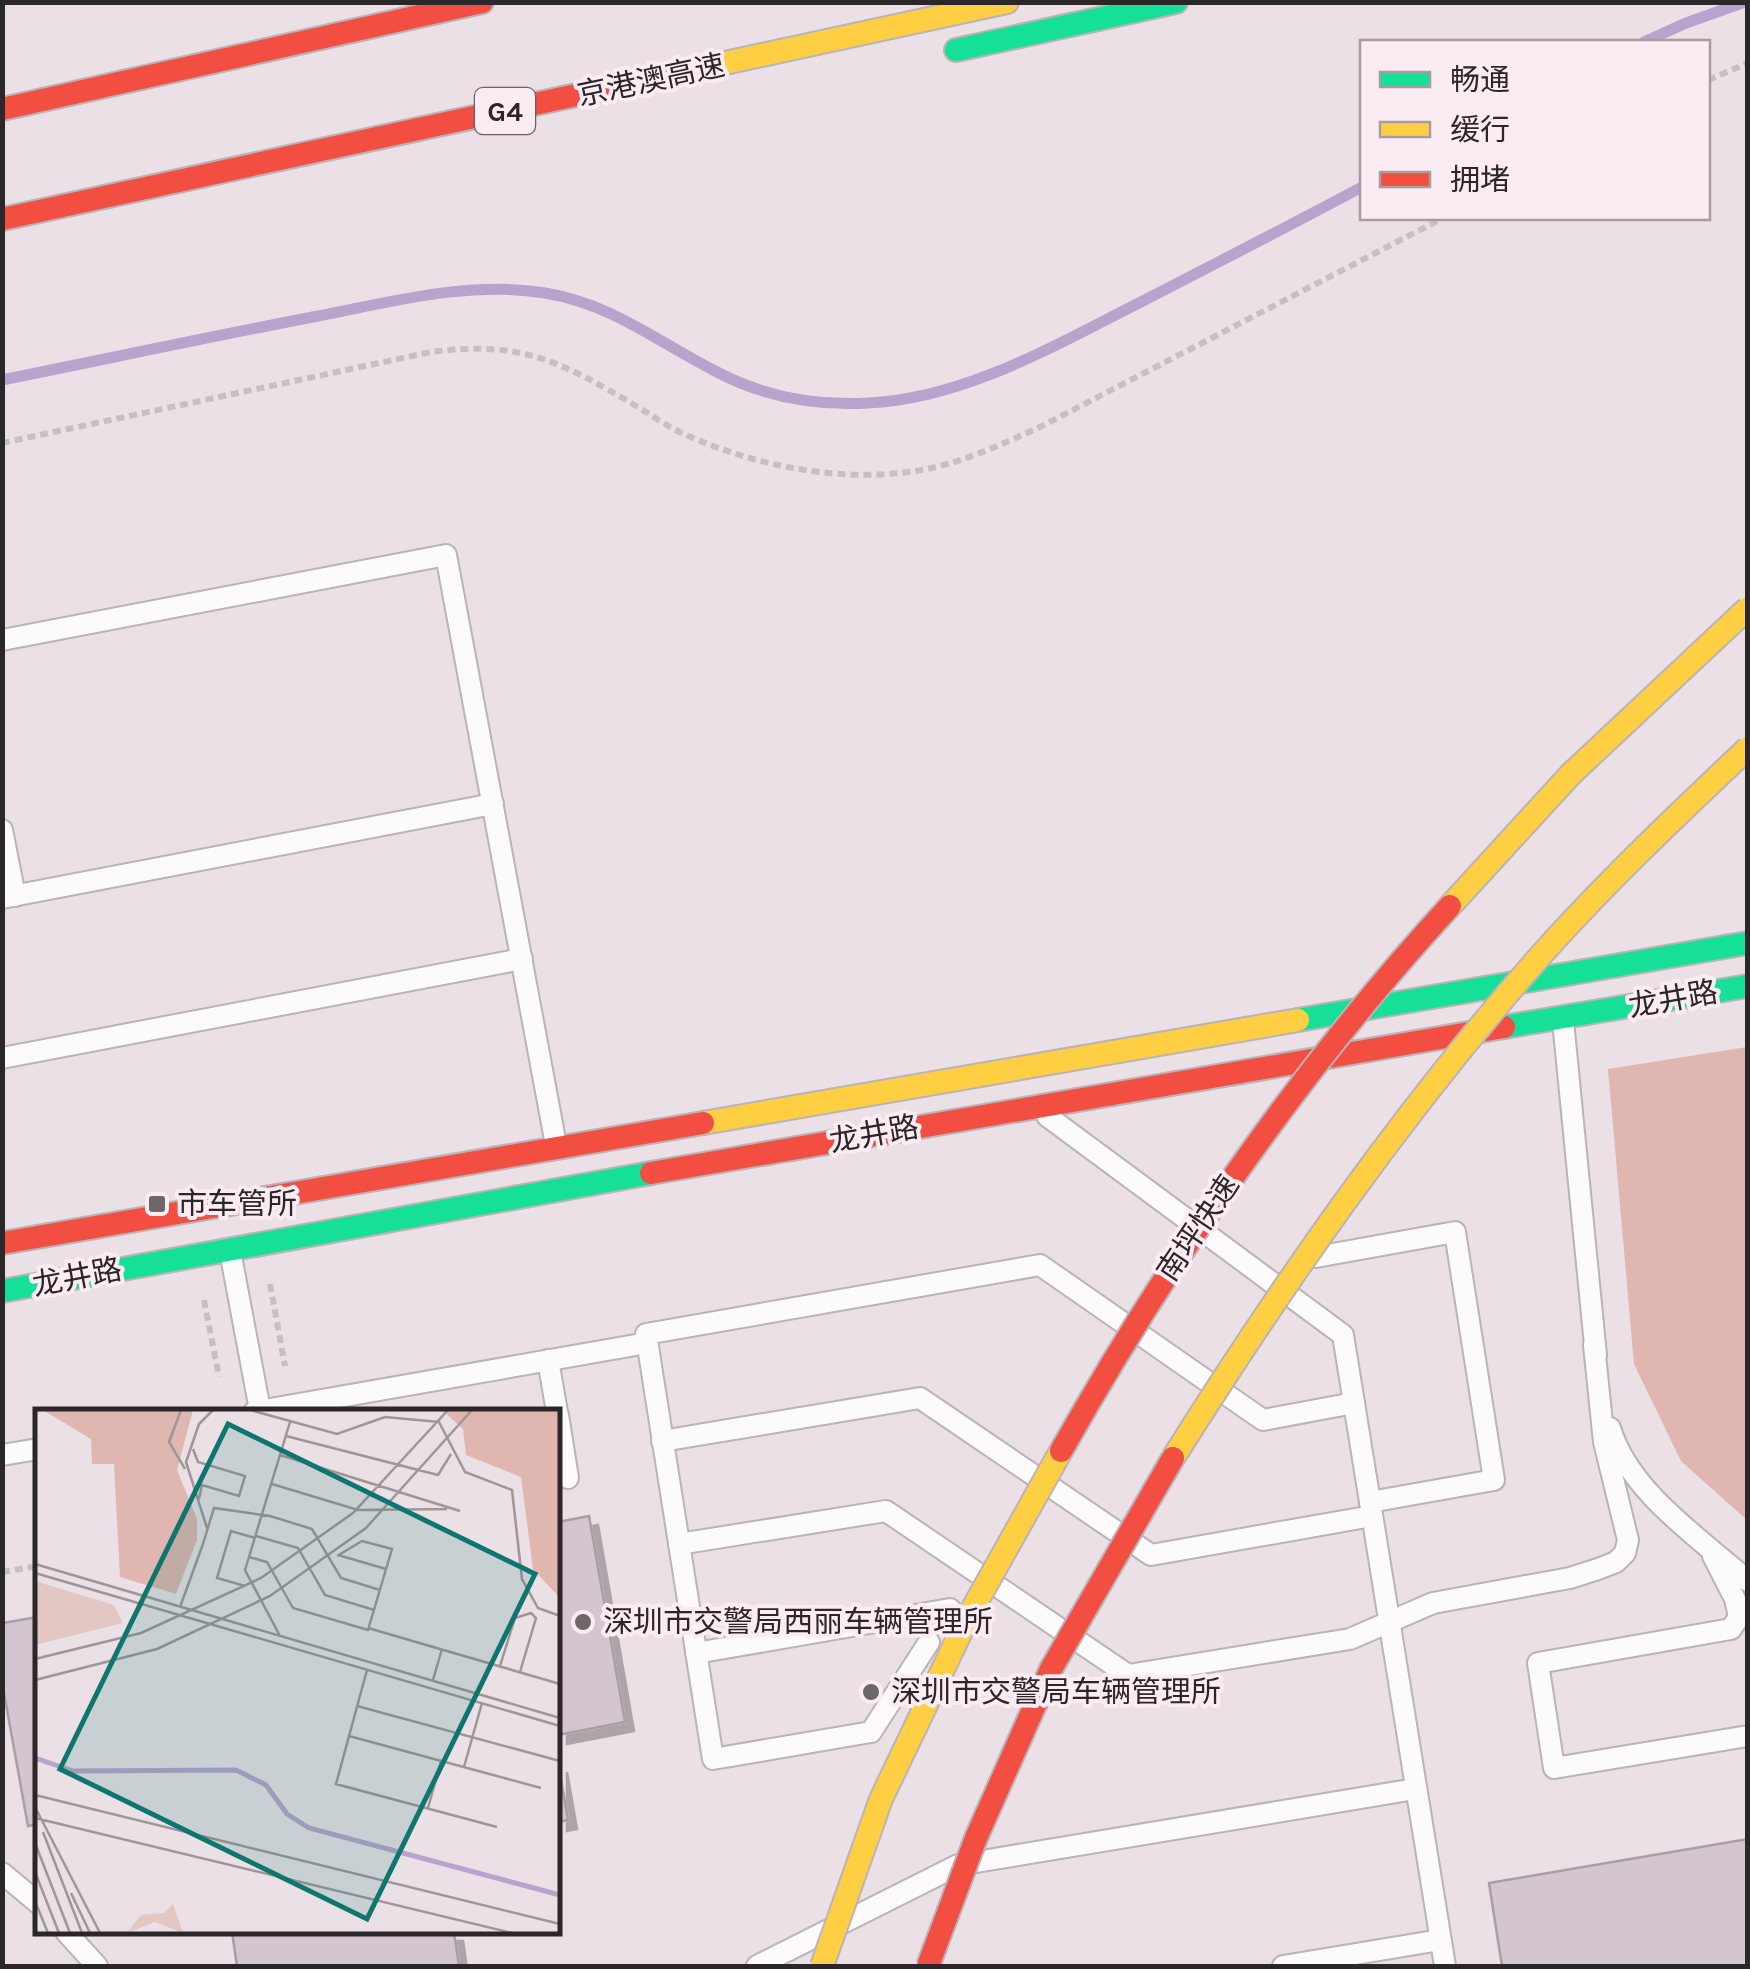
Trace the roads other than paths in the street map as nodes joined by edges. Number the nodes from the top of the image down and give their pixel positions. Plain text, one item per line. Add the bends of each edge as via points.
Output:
1 (482, 2) edge
2 (1006, 2) edge
3 (1176, 2) edge
4 (925, 57) dead end
5 (2, 109) edge
6 (417, 130) junction
7 (524, 132) dead end
8 (2, 219) edge
9 (1748, 608) edge
10 (2, 640) edge
11 (1748, 748) edge
12 (493, 804) junction
13 (2, 830) edge
14 (9, 897) edge
15 (1748, 943) edge
16 (522, 958) junction
17 (1748, 986) edge
18 (1563, 1017) junction
19 (2, 1058) edge
20 (1035, 1106) junction
21 (556, 1147) junction
22 (2, 1243) edge
23 (230, 1249) junction
24 (1250, 1268) junction
25 (2, 1291) edge
26 (647, 1343) junction
27 (1594, 1344) junction
28 (548, 1360) junction
29 (1354, 1404) junction
30 (257, 1409) edge
31 (268, 1409) edge
32 (556, 1409) edge
33 (560, 1431) edge
34 (662, 1441) junction
35 (35, 1450) edge
36 (2, 1455) edge
37 (568, 1478) dead end
38 (1371, 1509) junction
39 (679, 1544) junction
40 (1708, 1545) junction
41 (974, 1574) junction
42 (1748, 1581) edge
43 (950, 1610) junction
44 (1388, 1622) junction
45 (696, 1653) junction
46 (1748, 1736) edge
47 (1415, 1789) junction
48 (2, 1873) edge
49 (35, 1900) edge
50 (68, 1934) edge
51 (1440, 1940) junction
52 (97, 1966) edge
53 (756, 1966) edge
54 (822, 1966) edge
55 (928, 1966) edge
56 (1283, 1966) edge
57 (1444, 1966) edge

1 - 5 main road
2 - 6 main road, 京港澳高速 / G4
3 - 4 main road
6 - 7 main road
6 - 8 main road, 京港澳高速 / G4
9 - 54 main road, 南坪快速, bridge via 1570,774 1440,917 1287,1100 1168,1270 968,1617 880,1799
10 - 12 lane via 446,555
11 - 55 main road, bridge via 1535,962 1378,1155 1254,1331 1052,1669 976,1838
12 - 14 lane
12 - 16 lane
13 - 14 lane
15 - 21 main road, 龙井路
16 - 19 lane
16 - 21 lane
17 - 18 main road, 龙井路
18 - 20 main road, 龙井路
18 - 27 lane
20 - 23 main road, 龙井路
20 - 24 lane
21 - 22 main road, 龙井路
23 - 25 main road, 龙井路
23 - 30 lane
24 - 29 lane via 1342,1335
24 - 38 lane via 1455,1232 1494,1480
26 - 28 lane
26 - 29 lane via 646,1334 1040,1265 1263,1420
26 - 34 lane
27 - 40 lane via 1614,1440 1647,1488
27 - 44 lane via 1625,1552 1616,1562 1570,1578 1433,1603
28 - 31 lane
28 - 32 lane
29 - 38 lane
33 - 37 lane
34 - 38 lane via 920,1398 1151,1555
34 - 39 lane
35 - 36 lane
38 - 44 lane
39 - 41 lane via 886,1510
39 - 45 lane
40 - 42 lane
40 - 46 lane via 1735,1599 1739,1617 1731,1629 1538,1664 1554,1768
41 - 43 lane
41 - 44 lane via 1128,1675 1350,1639
43 - 45 lane
43 - 45 lane via 871,1732 713,1759
44 - 47 lane
47 - 51 lane
47 - 53 lane via 958,1865
48 - 49 lane
50 - 52 lane
51 - 56 lane
51 - 57 lane

